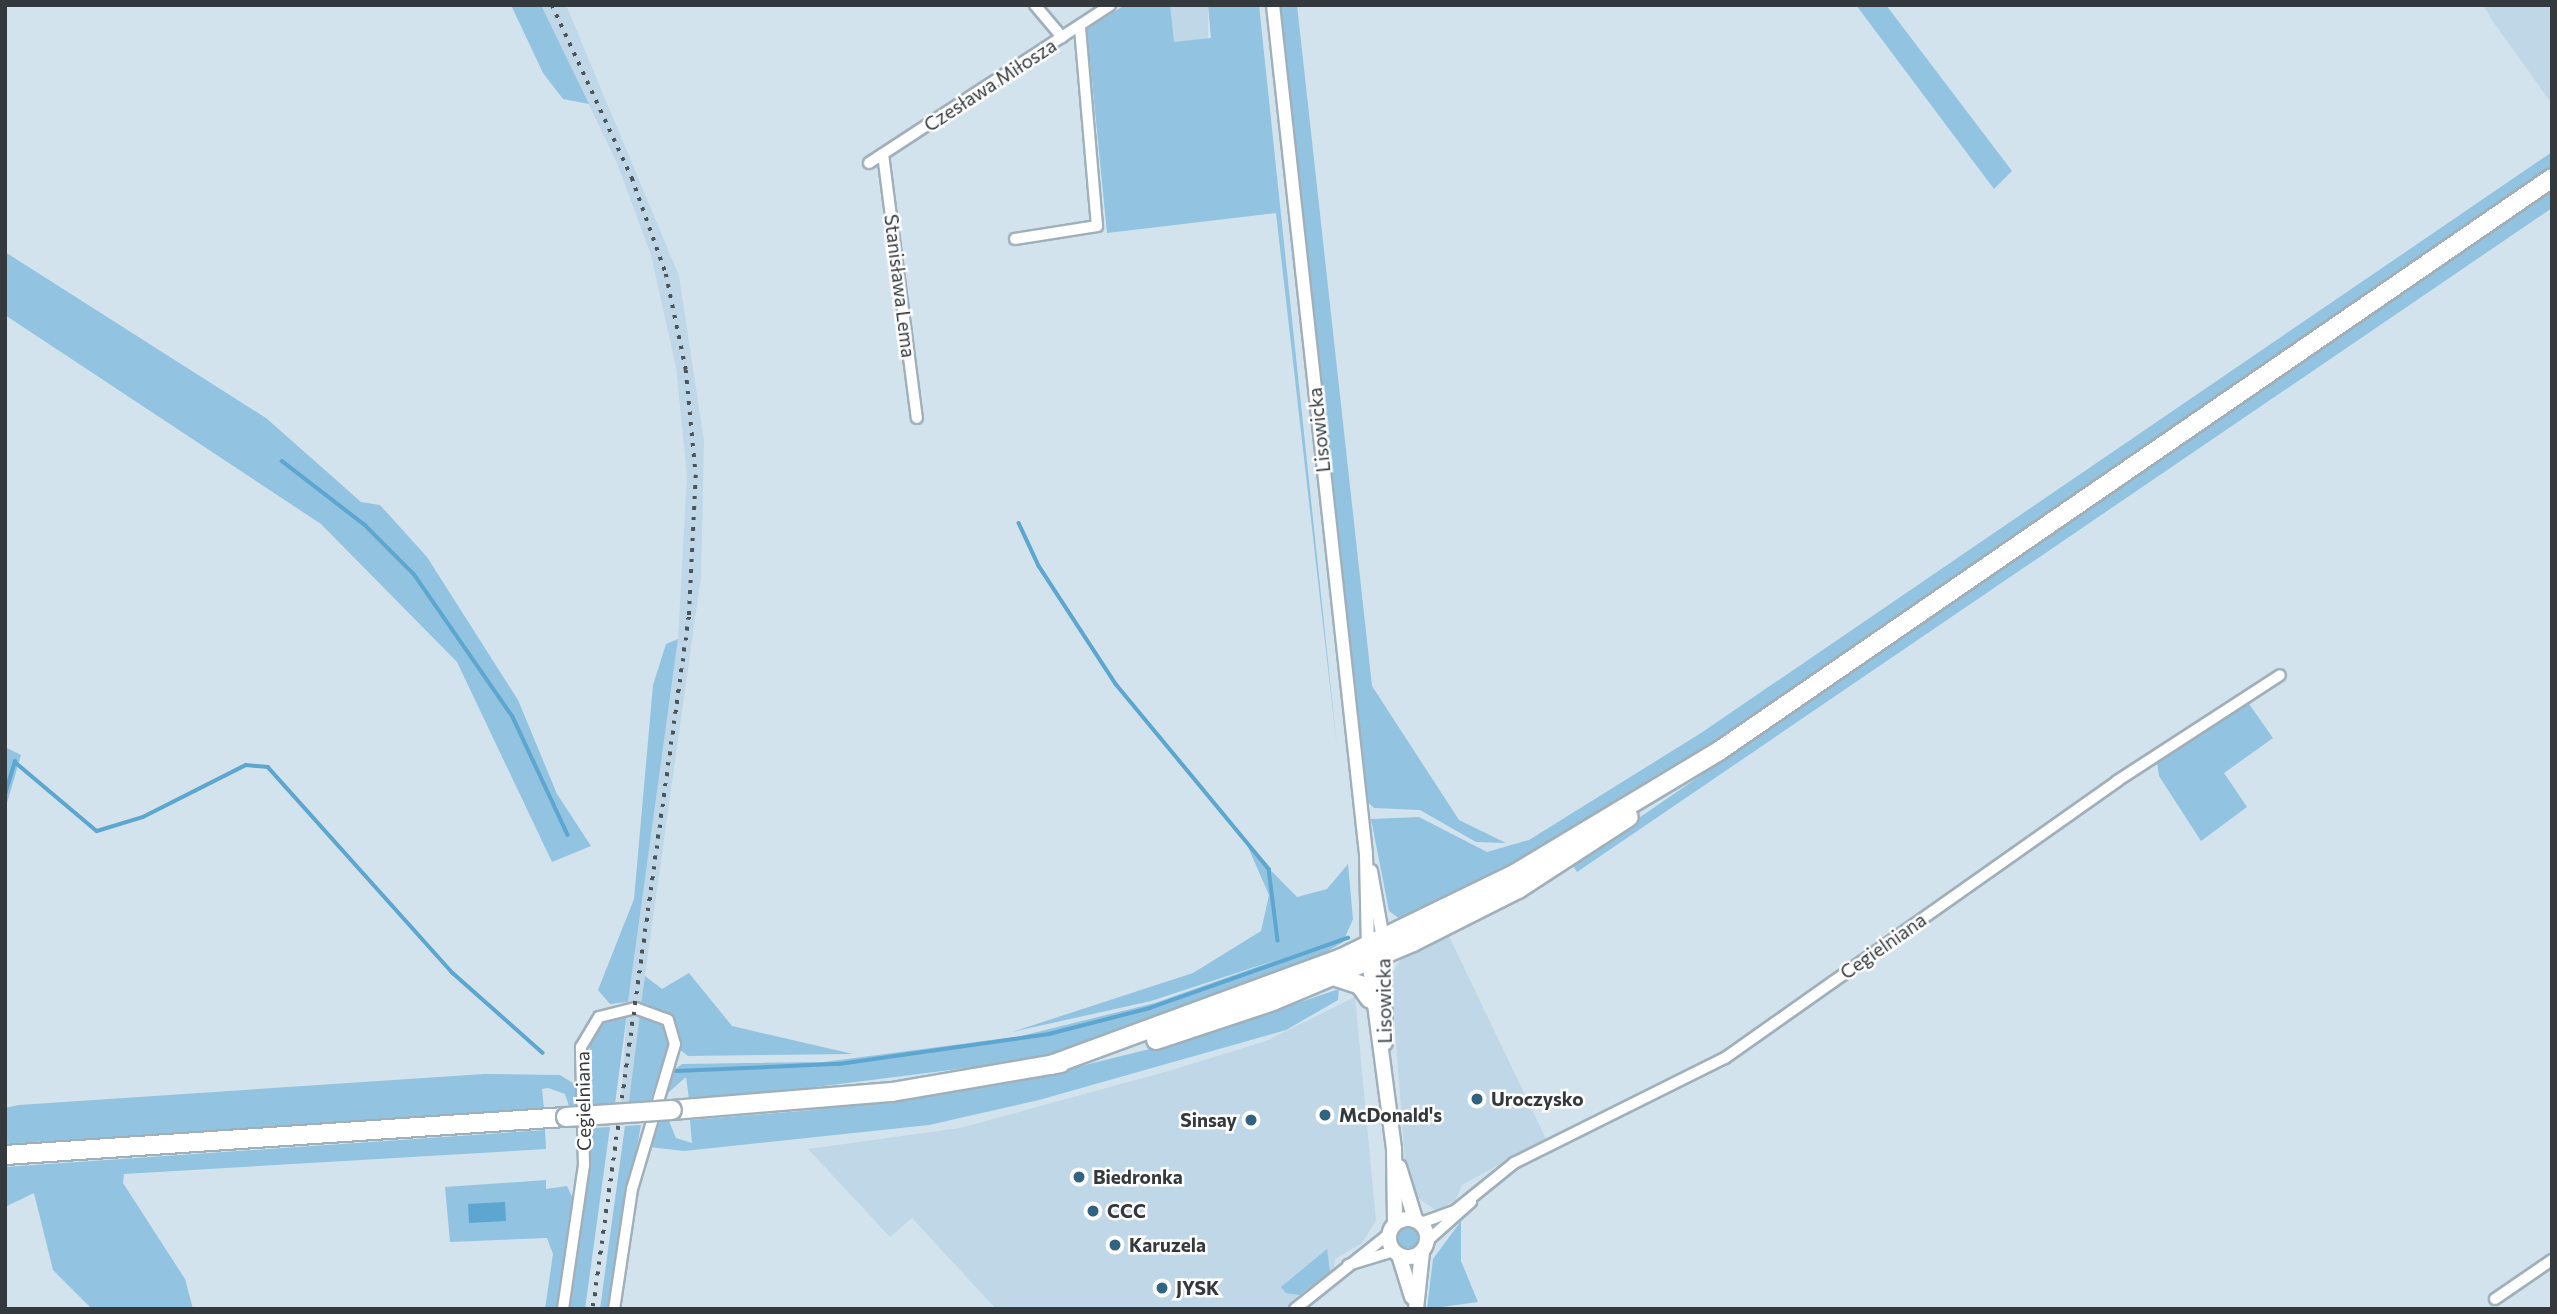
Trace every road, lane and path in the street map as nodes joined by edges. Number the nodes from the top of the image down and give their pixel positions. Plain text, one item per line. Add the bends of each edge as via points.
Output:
1 (1035, 5) edge
2 (1110, 5) edge
3 (1273, 5) edge
4 (1080, 26) junction
5 (1062, 37) junction
6 (883, 154) junction
7 (869, 163) dead end
8 (2552, 178) edge
9 (1015, 239) dead end
10 (917, 418) dead end
11 (2280, 675) dead end
12 (1375, 952) junction
13 (1336, 977) junction
14 (1370, 999) junction
15 (1052, 1065) junction
16 (1385, 1066) junction
17 (1394, 1149) junction
18 (5, 1155) edge
19 (1474, 1195) junction
20 (1418, 1221) junction
21 (1392, 1228) junction
22 (1424, 1246) junction
23 (1396, 1253) junction
24 (2552, 1261) edge
25 (1348, 1265) junction
26 (2494, 1299) dead end
27 (563, 1309) edge
28 (614, 1309) edge
29 (1295, 1309) edge
30 (1416, 1309) edge

1 - 5 street
2 - 4 street, Czesława Miłosza
3 - 12 main road, Lisowicka
4 - 5 street, Czesława Miłosza
4 - 9 street via 1097,226
5 - 6 street, Czesława Miłosza
6 - 7 street, Czesława Miłosza
6 - 10 street, Stanisława Lema
8 - 12 highway via 1720,751
11 - 19 street, Cegielniana via 2117,781 1725,1058 1514,1163
12 - 13 highway
12 - 14 main road, Lisowicka
12 - 15 highway
12 - 16 main road, Lisowicka
13 - 14 highway via 1360,985
13 - 15 highway via 1180,1034
14 - 16 main road, Lisowicka
15 - 18 highway, bridge via 892,1092
16 - 17 main road, Lisowicka
17 - 20 main road, Lisowicka
17 - 21 main road, Lisowicka
19 - 20 street, Cegielniana via 1441,1218
19 - 22 street, Cegielniana via 1463,1214
20 - 21 main road
20 - 22 main road, Lisowicka
21 - 23 main road, Lisowicka
21 - 25 street
22 - 23 main road
22 - 30 main road
23 - 25 street
23 - 30 main road, Lisowicka
24 - 26 street
25 - 29 street
27 - 28 street, Cegielniana via 584,1165 581,1047 598,1017 635,1008 668,1020 675,1044 632,1189

